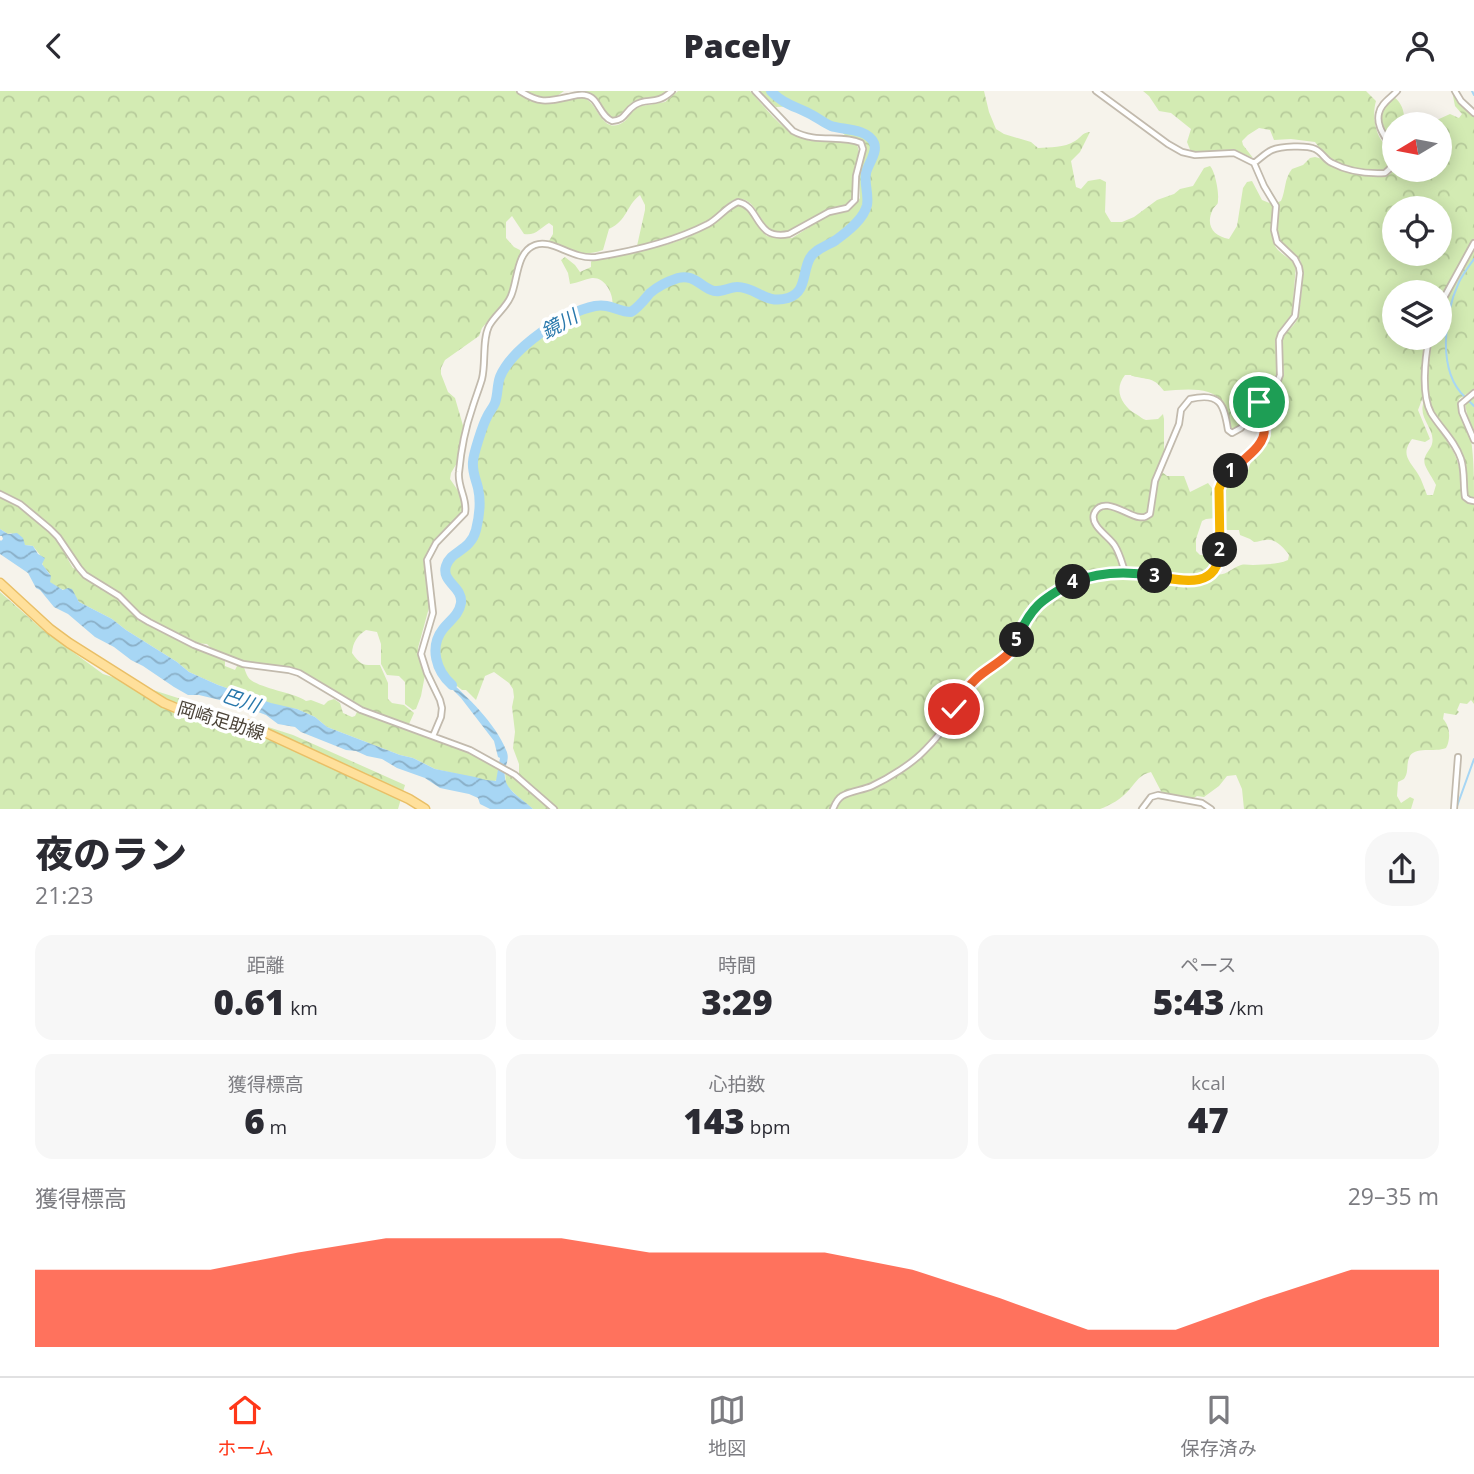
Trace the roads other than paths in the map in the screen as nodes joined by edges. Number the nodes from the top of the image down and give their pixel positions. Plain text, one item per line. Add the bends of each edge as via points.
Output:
1 (520, 91) edge
2 (672, 91) edge
3 (755, 91) edge
4 (1096, 91) edge
5 (1397, 91) edge
6 (1455, 91) edge
7 (1474, 113) edge
8 (1254, 163) junction
9 (1474, 243) edge
10 (1452, 283) edge
11 (1427, 350) edge
12 (1473, 393) edge
13 (1256, 407) junction
14 (1474, 440) edge
15 (0, 493) edge
16 (1474, 501) edge
17 (1125, 572) junction
18 (0, 583) edge
19 (433, 736) junction
20 (1458, 757) dead end
21 (425, 809) edge
22 (554, 809) edge
23 (832, 809) edge
24 (1143, 809) edge
25 (1211, 809) edge
26 (1454, 809) edge

1 - 2 street via 546,101 584,95 612,121 621,119 635,104 662,100
3 - 19 street via 800,135 861,143 855,200 847,208 783,235 768,233 747,205 738,202 713,221 661,243 585,257 545,243 525,251 511,297 488,327 482,378 466,428 459,473 465,513 436,543 428,560 433,613 421,654 442,708
4 - 8 street via 1182,152 1234,153
5 - 8 street via 1378,115 1383,135 1395,152 1389,171 1357,173 1306,147 1272,150
6 - 7 street
8 - 13 street via 1276,206 1277,242 1295,259 1300,273 1295,316 1279,340 1280,375
9 - 10 street
11 - 16 street via 1428,406 1454,443 1463,469 1465,497
12 - 14 street via 1462,402 1462,412
13 - 17 street via 1264,426 1262,439 1220,484 1217,566 1203,579 1189,581
13 - 17 street via 1232,433 1219,401 1190,399 1181,410 1156,481 1150,514 1137,517 1109,506 1096,512 1095,523 1115,546
15 - 19 street via 50,529 85,575 149,622 243,664 299,673 360,710
17 - 23 street via 1082,579 1035,607 1011,653 970,685 924,752 878,783 841,797
18 - 21 main road, 岡崎足助線 via 50,629 164,703 188,713 249,725
19 - 22 street via 510,772
20 - 26 street
24 - 25 street via 1158,795 1202,803

